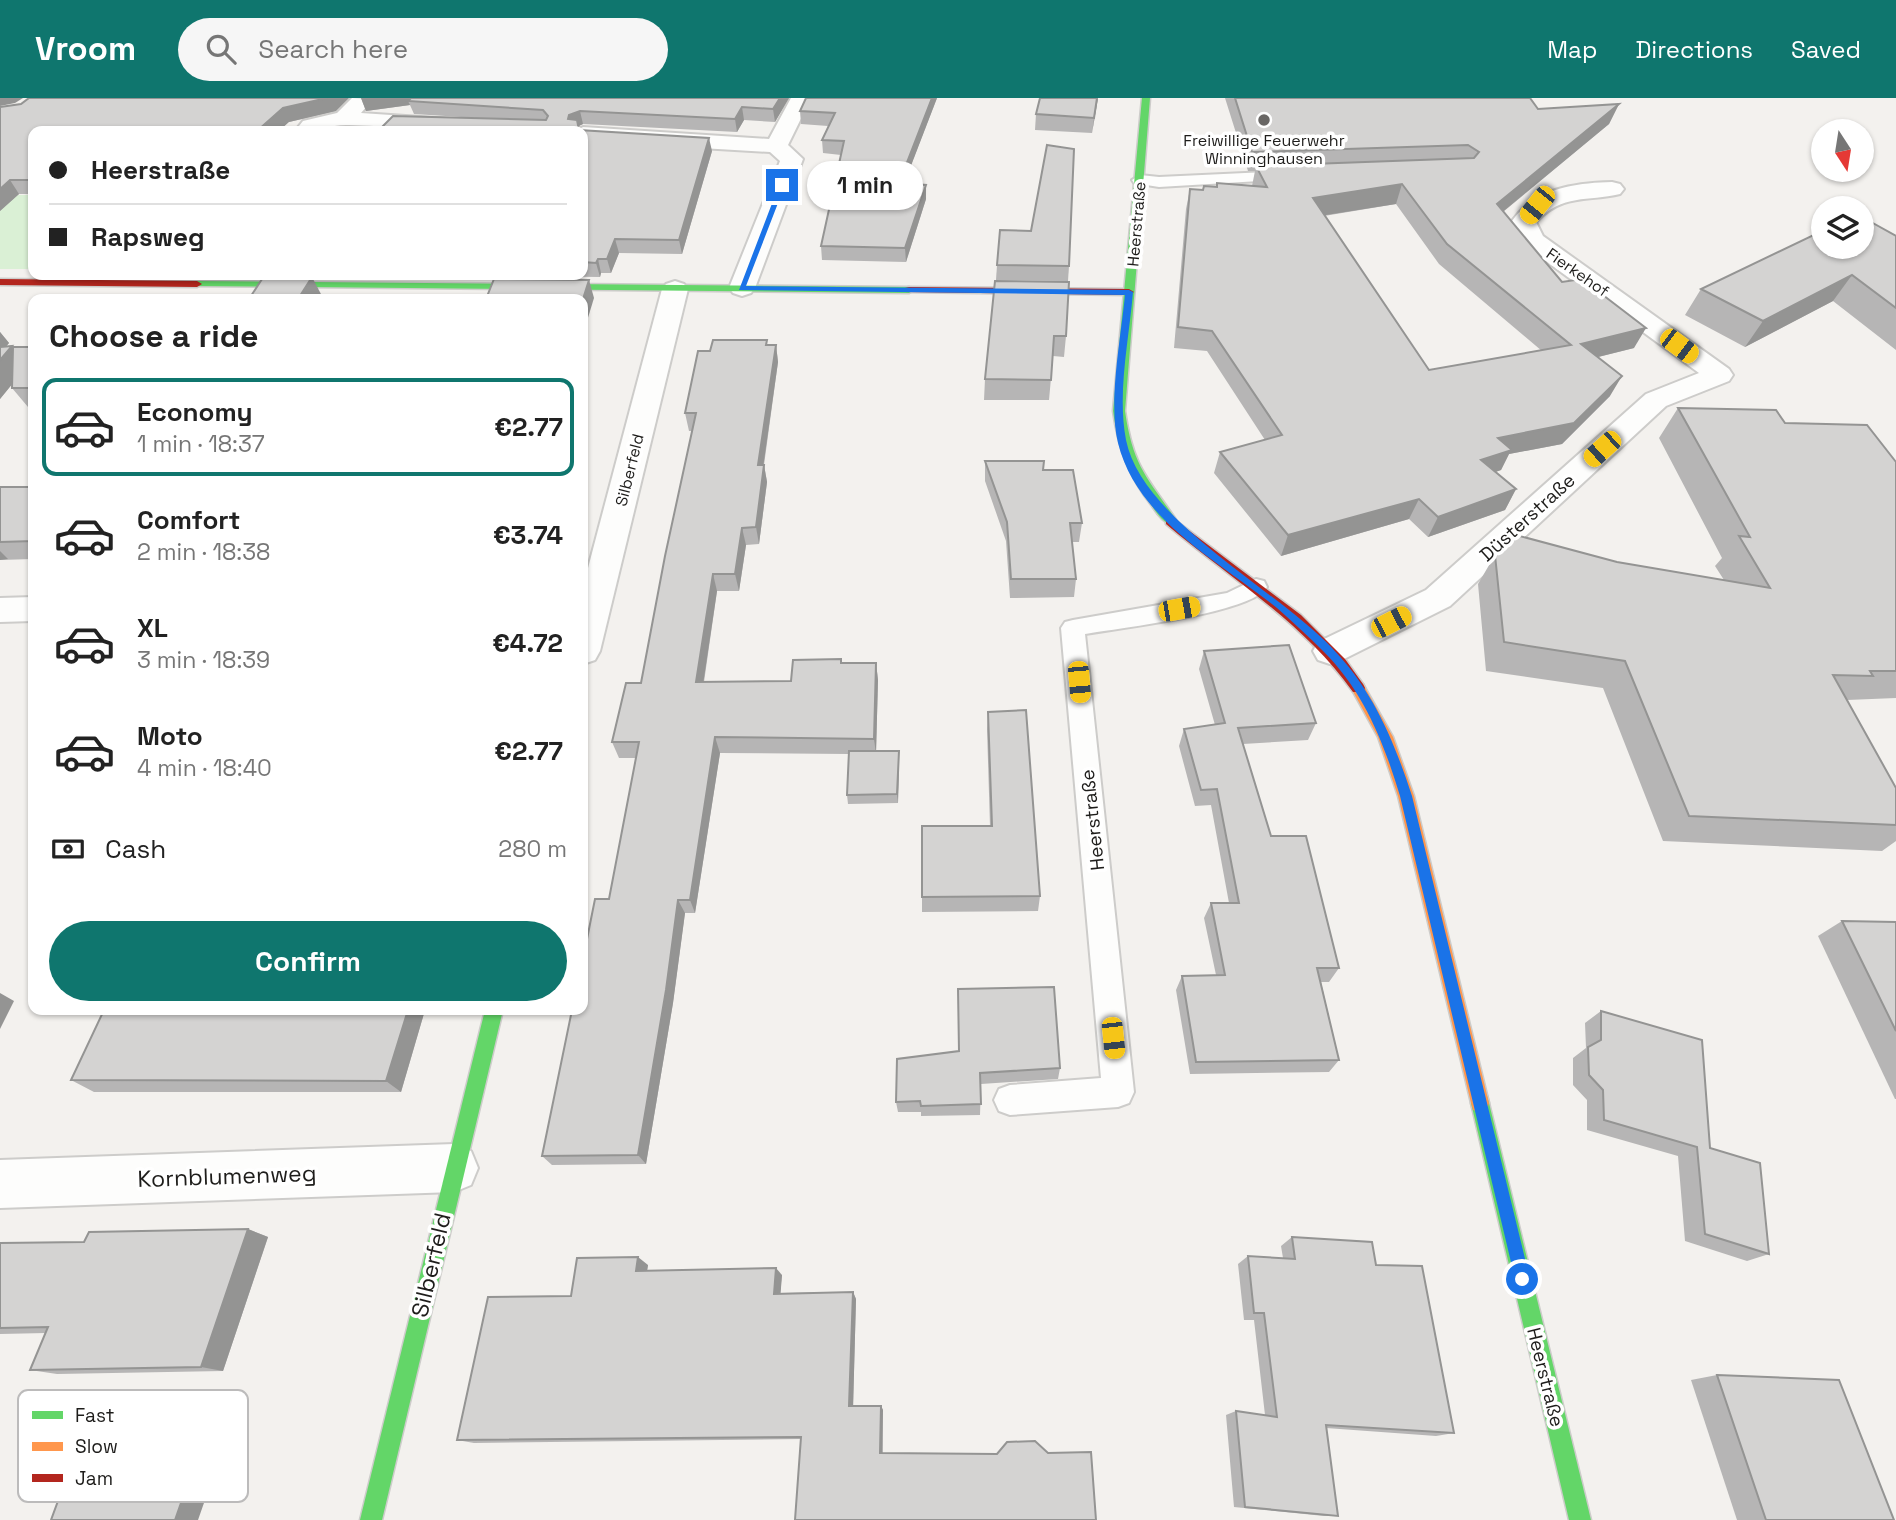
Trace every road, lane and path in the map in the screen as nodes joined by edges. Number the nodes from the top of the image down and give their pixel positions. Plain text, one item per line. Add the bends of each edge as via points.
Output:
1 (364, 98) edge
2 (801, 98) edge
3 (1146, 98) edge
4 (344, 118) junction
5 (311, 126) edge
6 (464, 126) edge
7 (588, 134) edge
8 (776, 146) junction
9 (1298, 176) edge
10 (1140, 180) junction
11 (1612, 190) dead end
12 (123, 280) edge
13 (234, 280) edge
14 (0, 282) edge
15 (742, 288) junction
16 (675, 289) junction
17 (1129, 292) junction
18 (1719, 375) joint
19 (1256, 587) junction
20 (590, 595) edge
21 (28, 609) edge
22 (0, 610) edge
23 (1329, 651) junction
24 (493, 1015) edge
25 (1010, 1100) dead end
26 (454, 1168) junction
27 (0, 1184) edge
28 (371, 1520) edge
29 (1580, 1520) edge

1 - 4 street
2 - 8 street
3 - 10 street, Heerstraße
4 - 5 street
4 - 6 street
7 - 8 street
8 - 15 street via 792,159
9 - 10 lane
10 - 17 street, Heerstraße
11 - 18 street, Fierkehof via 1576,190 1537,205 1524,221 1533,240
12 - 14 street
13 - 16 street
15 - 16 street
15 - 17 street
16 - 20 street, Silberfeld
17 - 19 street, Heerstraße via 1119,411 1122,443 1135,475 1159,508
18 - 23 street, Düsterstraße via 1656,400 1438,598
19 - 23 street, Heerstraße
19 - 25 lane, Heerstraße via 1232,600 1073,628 1118,1092
21 - 22 street
23 - 29 street, Heerstraße via 1365,695 1390,746 1406,796
24 - 26 street, Silberfeld
26 - 27 street, Kornblumenweg
26 - 28 street, Silberfeld

